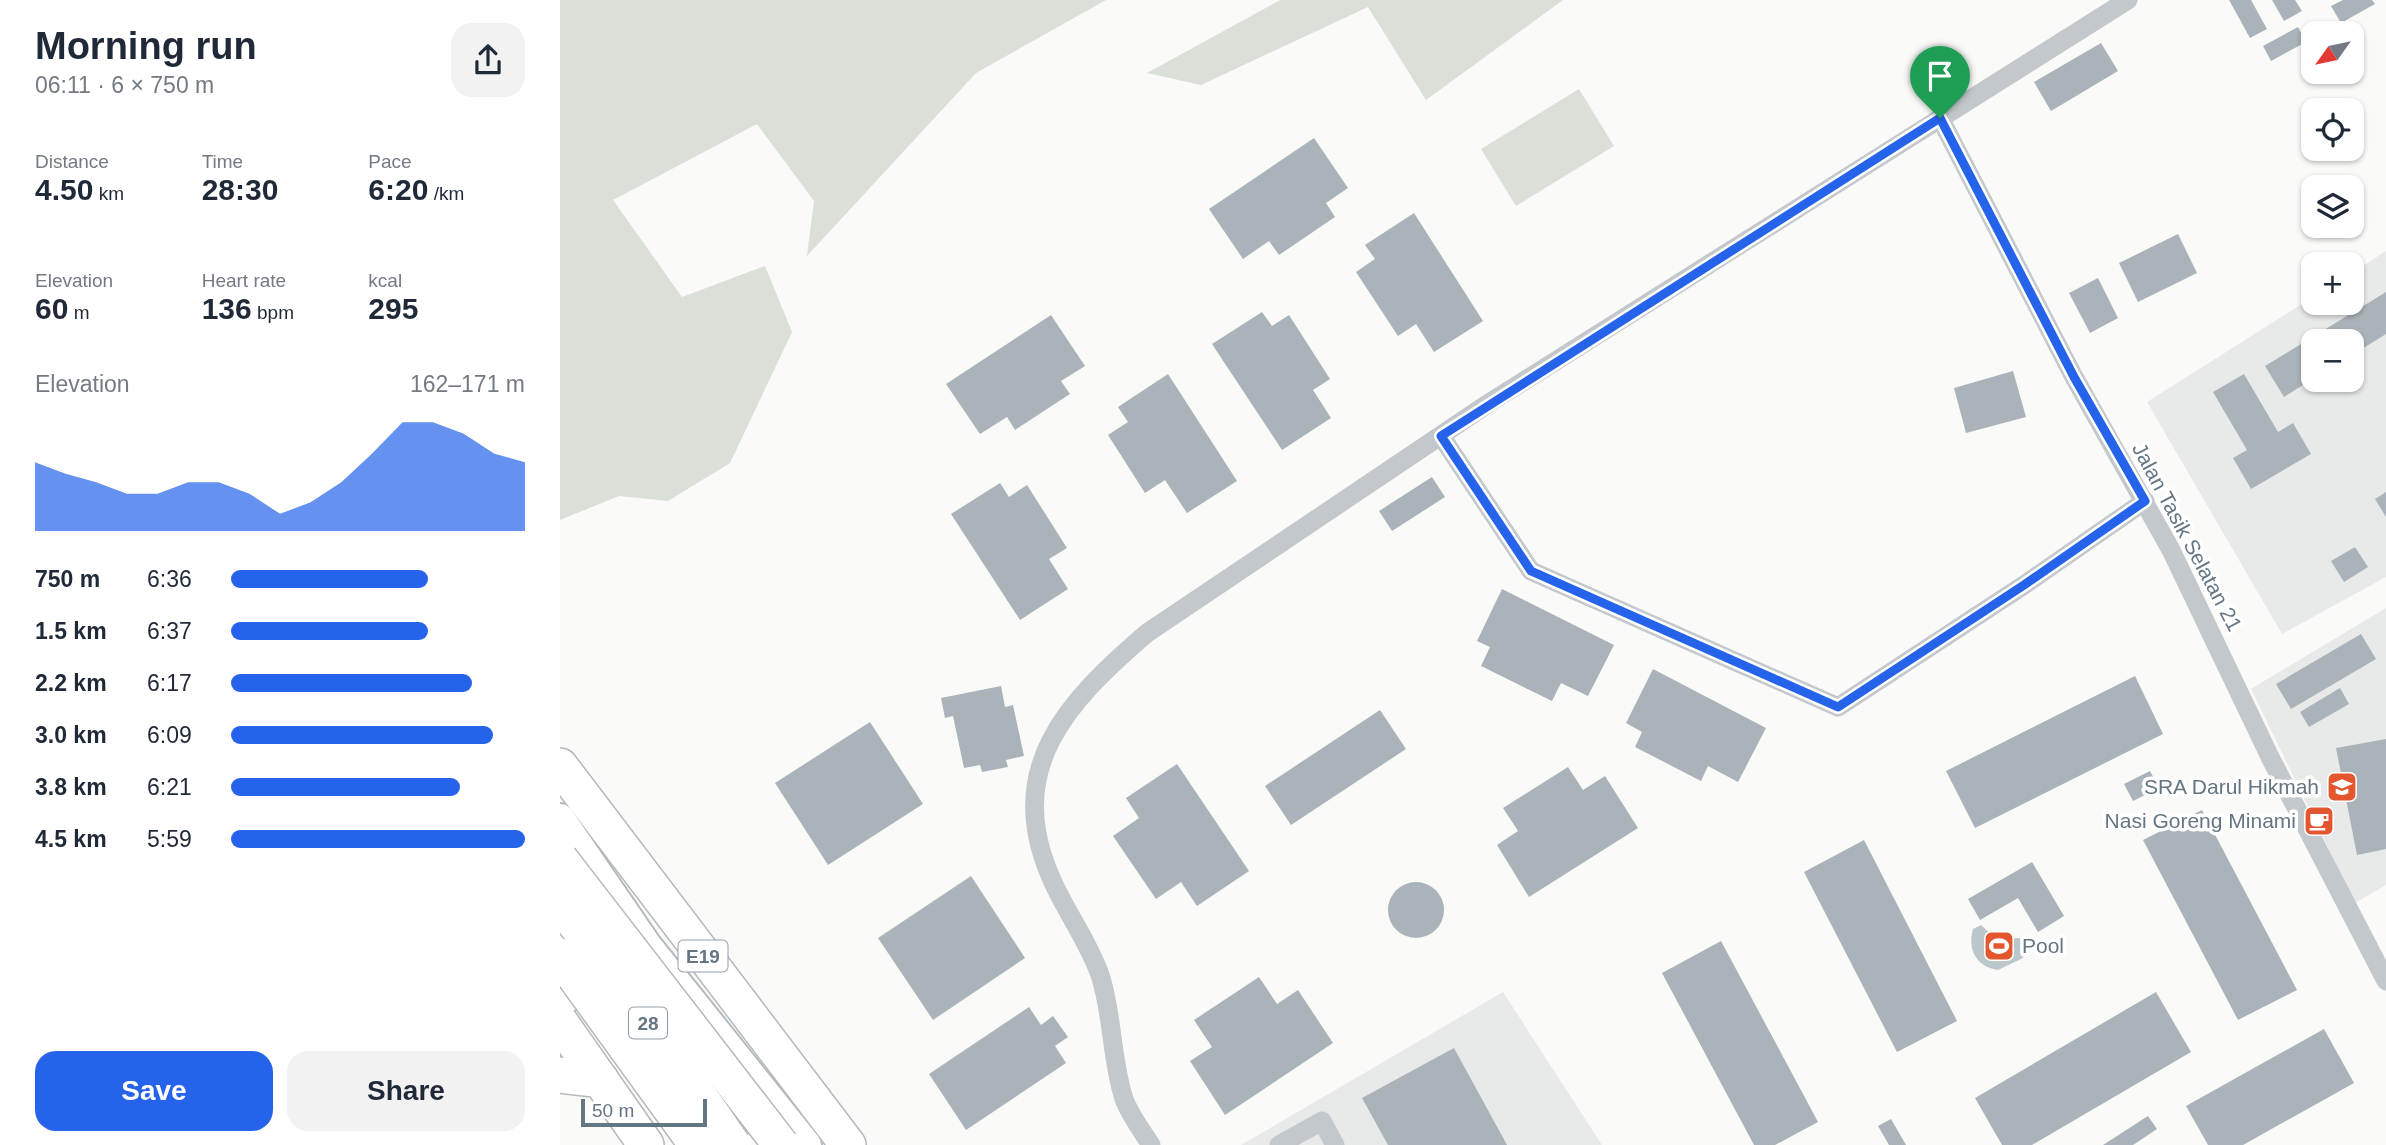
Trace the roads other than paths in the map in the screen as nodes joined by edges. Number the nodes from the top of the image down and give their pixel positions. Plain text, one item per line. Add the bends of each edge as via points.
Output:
1 (2128, 0) edge
2 (1940, 118) junction
3 (1441, 436) junction
4 (2145, 501) junction
5 (560, 766) edge
6 (560, 818) edge
7 (560, 859) edge
8 (560, 904) edge
9 (628, 916) junction
10 (647, 945) junction
11 (560, 958) edge
12 (2386, 981) edge
13 (560, 1003) edge
14 (560, 1022) edge
15 (560, 1075) edge
16 (601, 1080) junction
17 (646, 1145) edge
18 (697, 1145) edge
19 (733, 1145) edge
20 (781, 1145) edge
21 (807, 1145) edge
22 (848, 1145) edge
23 (1151, 1145) edge
24 (1279, 1145) edge
25 (1335, 1145) edge

1 - 2 street
2 - 3 street
2 - 4 street, Jalan Tasik Selatan 21 via 2074,377
3 - 4 street via 1531,571 1838,707
3 - 23 street via 1147,633 1105,669 1066,716 1041,758 1032,797 1035,833 1052,880 1100,975 1125,1100
4 - 12 street, Jalan Tasik Selatan 21
5 - 22 highway, E19
6 - 9 main road
7 - 20 highway, E19, bridge
8 - 19 highway, 28, bridge via 619,980
9 - 10 main road
9 - 11 main road
10 - 13 main road
10 - 21 main road
11 - 18 highway, 28, bridge
14 - 16 highway
15 - 16 highway
16 - 17 highway
24 - 25 street via 1322,1121

